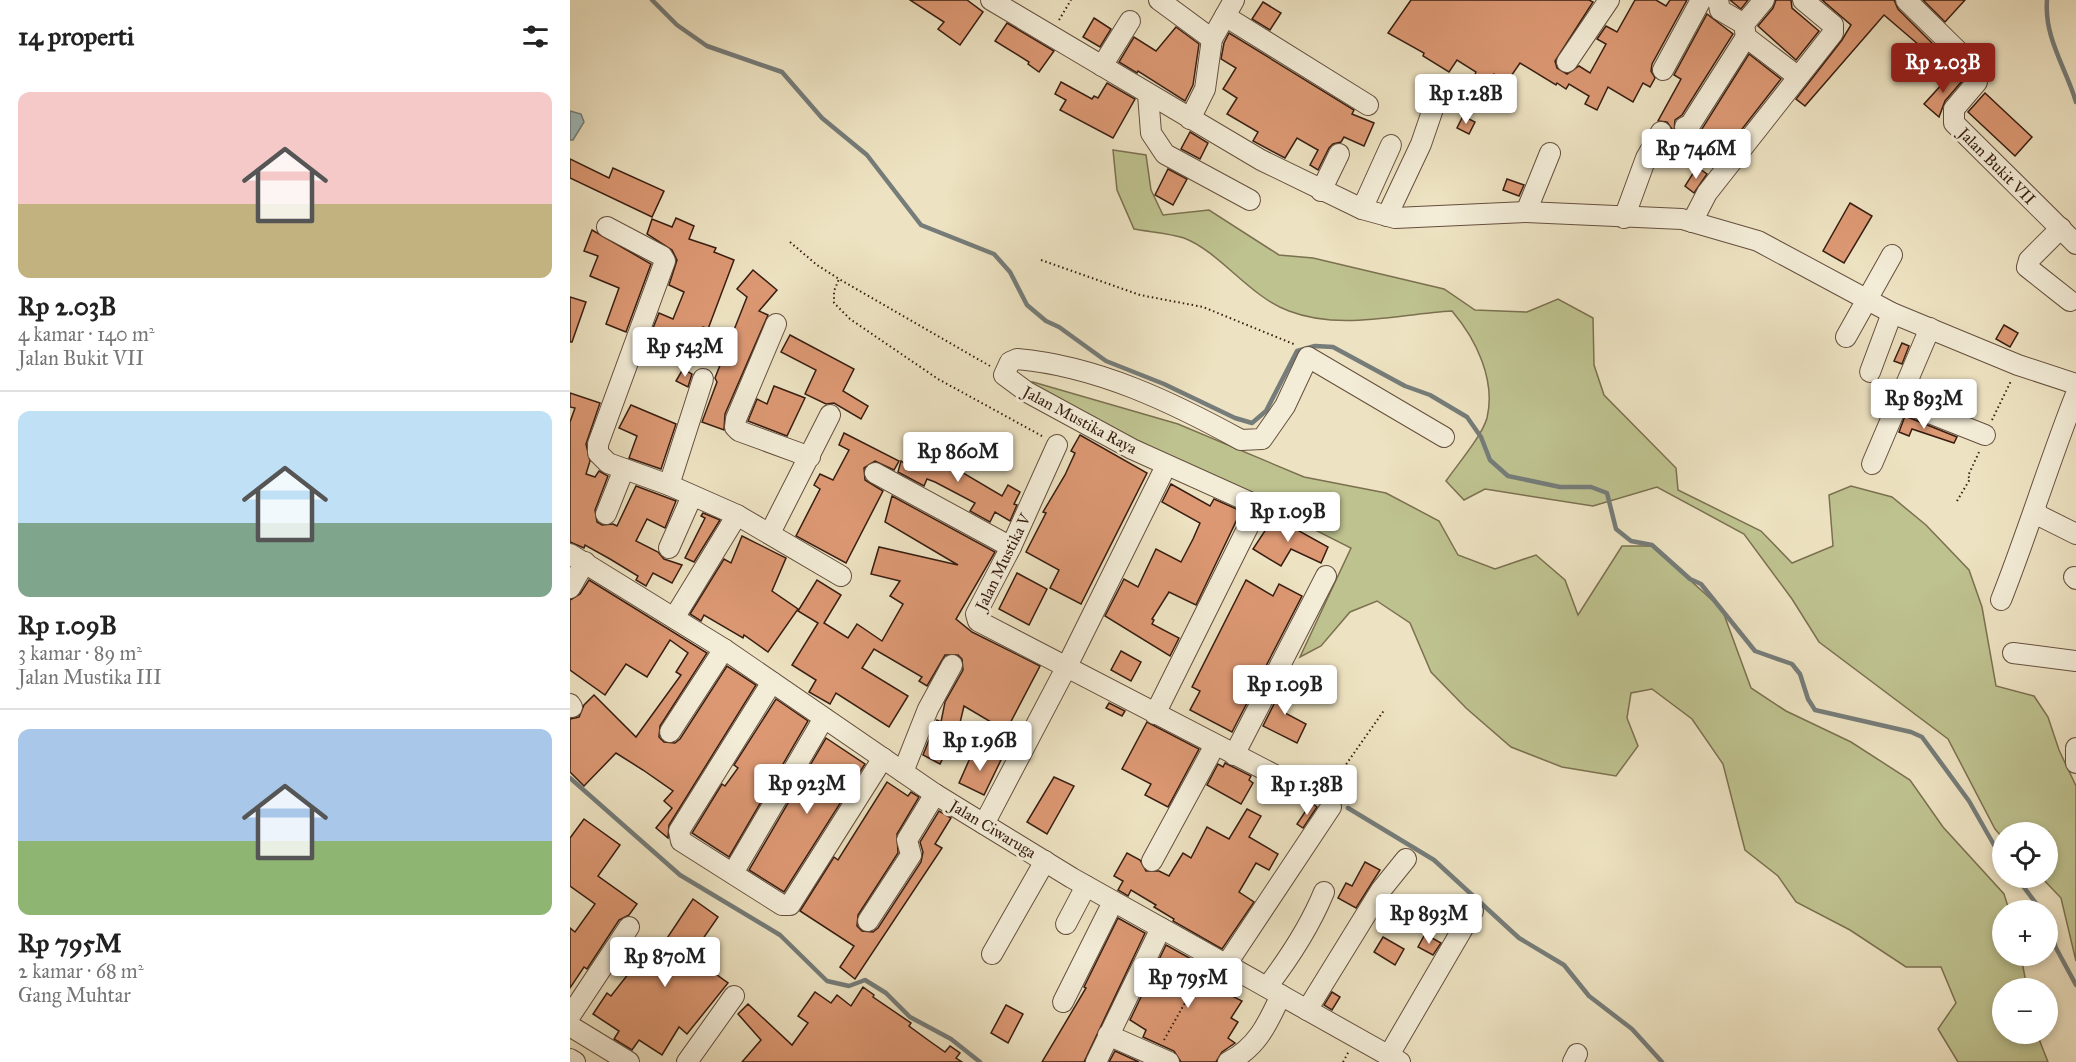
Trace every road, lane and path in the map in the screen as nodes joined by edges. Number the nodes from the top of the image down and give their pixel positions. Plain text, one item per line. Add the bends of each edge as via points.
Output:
1 (1071, 0) edge
2 (1159, 0) edge
3 (1609, 0) edge
4 (1701, 0) edge
5 (1718, 0) edge
6 (1764, 0) edge
7 (1803, 0) edge
8 (1906, 0) edge
9 (999, 2) edge
10 (1230, 8) edge
11 (1130, 21) dead end
12 (1745, 31) junction
13 (1049, 36) junction
14 (1212, 39) junction
15 (1962, 55) dead end
16 (1567, 62) dead end
17 (1102, 66) junction
18 (1663, 70) dead end
19 (1797, 76) junction
20 (1977, 82) dead end
21 (1148, 94) junction
22 (1368, 105) dead end
23 (1434, 106) dead end
24 (1190, 119) junction
25 (1685, 127) dead end
26 (1661, 132) dead end
27 (1391, 145) dead end
28 (1550, 153) dead end
29 (1339, 154) dead end
30 (1321, 191) junction
31 (1250, 200) dead end
32 (1362, 209) junction
33 (1526, 212) junction
34 (1387, 216) junction
35 (1624, 218) junction
36 (1692, 222) junction
37 (608, 227) dead end
38 (2061, 228) junction
39 (790, 242) dead end
40 (2076, 244) edge
41 (1892, 255) dead end
42 (1041, 260) dead end
43 (839, 279) junction
44 (1866, 299) junction
45 (2070, 301) dead end
46 (1892, 313) junction
47 (776, 324) dead end
48 (1930, 328) junction
49 (1846, 337) dead end
50 (1308, 357) junction
51 (1870, 372) dead end
52 (1004, 375) junction
53 (702, 379) dead end
54 (2076, 384) edge
55 (2076, 394) edge
56 (1899, 401) junction
57 (830, 415) dead end
58 (1985, 435) dead end
59 (1444, 437) dead end
60 (1053, 443) joint
61 (810, 457) junction
62 (1872, 464) dead end
63 (1166, 466) junction
64 (624, 470) junction
65 (875, 473) dead end
66 (669, 485) junction
67 (692, 496) junction
68 (2036, 511) junction
69 (606, 514) dead end
70 (736, 515) junction
71 (770, 533) junction
72 (2076, 534) edge
73 (1011, 547) junction
74 (669, 548) dead end
75 (578, 558) edge
76 (841, 576) dead end
77 (1326, 576) dead end
78 (570, 588) edge
79 (2001, 600) dead end
80 (674, 618) junction
81 (724, 649) junction
82 (2013, 653) dead end
83 (2076, 661) edge
84 (952, 665) dead end
85 (1066, 668) junction
86 (772, 682) junction
87 (1385, 709) dead end
88 (1155, 714) junction
89 (824, 718) junction
90 (670, 732) dead end
91 (1215, 745) junction
92 (2076, 748) edge
93 (1234, 755) junction
94 (883, 759) junction
95 (2076, 763) edge
96 (903, 772) junction
97 (1296, 786) dead end
98 (935, 794) junction
99 (1331, 807) joint
100 (984, 824) junction
101 (1406, 860) dead end
102 (1045, 861) junction
103 (1152, 861) dead end
104 (733, 873) junction
105 (1086, 886) junction
106 (1324, 892) dead end
107 (1113, 902) junction
108 (1473, 911) dead end
109 (868, 921) dead end
110 (1066, 924) dead end
111 (629, 927) dead end
112 (1161, 928) junction
113 (992, 954) dead end
114 (1219, 961) junction
115 (1274, 991) junction
116 (734, 996) dead end
117 (1064, 1002) dead end
118 (1307, 1010) junction
119 (570, 1017) edge
120 (570, 1026) edge
121 (1108, 1035) junction
122 (570, 1059) edge
123 (1162, 1059) edge
124 (1394, 1059) edge
125 (575, 1062) edge
126 (629, 1062) edge
127 (687, 1062) edge
128 (1096, 1062) edge
129 (1228, 1062) edge

1 - 13 path
2 - 14 street
3 - 16 street
4 - 18 street
5 - 12 street via 1720,10
6 - 12 street
7 - 19 street via 1834,29
8 - 15 street
9 - 13 street
10 - 14 street
10 - 22 street
11 - 17 street
12 - 19 street
12 - 25 street via 1690,125
13 - 17 street
14 - 24 street via 1205,89
17 - 21 street
19 - 36 street via 1707,192
20 - 38 street, Jalan Bukit VII via 1954,109 1954,123
21 - 24 street
21 - 31 street via 1151,133 1165,154
23 - 34 street
24 - 30 street
26 - 35 street via 1646,158
27 - 32 street
28 - 33 street
29 - 30 street
30 - 32 street
32 - 34 street
33 - 34 street
33 - 35 street
35 - 36 street
36 - 44 street via 1758,241
37 - 64 street via 665,261 598,444 601,457
38 - 40 street, Jalan Bukit VII
38 - 45 street via 2029,260 2027,267
39 - 43 path
41 - 44 street
42 - 50 path via 1140,295 1203,307 1298,345 1301,354
43 - 52 path
43 - 60 path via 834,303 850,320 938,379
44 - 46 street
44 - 49 street
46 - 48 street
46 - 51 street
47 - 61 street via 735,427
48 - 54 street via 2018,365
48 - 56 street
50 - 52 street, Jalan Mustika Raya via 1285,406 1258,441 1241,440 1174,403 1065,366 1017,358 1006,366
50 - 59 street
52 - 63 street, Jalan Mustika Raya via 1027,392
53 - 66 street
55 - 68 street
56 - 58 street
56 - 62 street
57 - 61 street
60 - 73 street, Jalan Mustika V
61 - 71 street
63 - 85 street
63 - 88 street, Jalan Mustika Raya via 1254,504 1255,510
64 - 66 street
64 - 69 street
65 - 73 street
66 - 67 street
67 - 70 street
67 - 74 street
68 - 72 street
68 - 79 street
70 - 71 street
70 - 80 street
71 - 76 street
73 - 85 street, Jalan Mustika V via 976,618
75 - 78 street
75 - 80 street, Jalan Ciwaruga
77 - 93 street
80 - 81 street, Jalan Ciwaruga
81 - 86 street, Jalan Ciwaruga
81 - 90 street
82 - 83 street
84 - 96 street via 928,709
85 - 88 street
85 - 100 street
86 - 89 street, Jalan Ciwaruga
86 - 104 street via 678,834 681,841
87 - 99 path via 1327,792
88 - 91 street
89 - 94 street, Jalan Ciwaruga
89 - 104 street
91 - 93 street
91 - 103 street
92 - 95 street
93 - 97 street
94 - 96 street, Jalan Ciwaruga
94 - 104 street via 790,905 782,905
96 - 98 street, Jalan Ciwaruga
98 - 100 street, Jalan Ciwaruga
98 - 109 street via 907,840 911,855
99 - 114 street
100 - 102 street, Jalan Ciwaruga
101 - 118 street via 1381,890
102 - 105 street, Jalan Ciwaruga
102 - 113 street
105 - 107 street, Jalan Ciwaruga
105 - 110 street
106 - 115 street
107 - 112 street, Jalan Ciwaruga
107 - 117 street
108 - 124 street
111 - 119 street
112 - 114 street, Jalan Ciwaruga
112 - 121 street
114 - 115 street, Jalan Ciwaruga
114 - 123 path
115 - 118 street, Jalan Ciwaruga
115 - 129 street via 1265,1029 1251,1048
116 - 127 street
118 - 124 street, Jalan Ciwaruga
120 - 126 street
121 - 123 street
121 - 128 street
122 - 125 street

